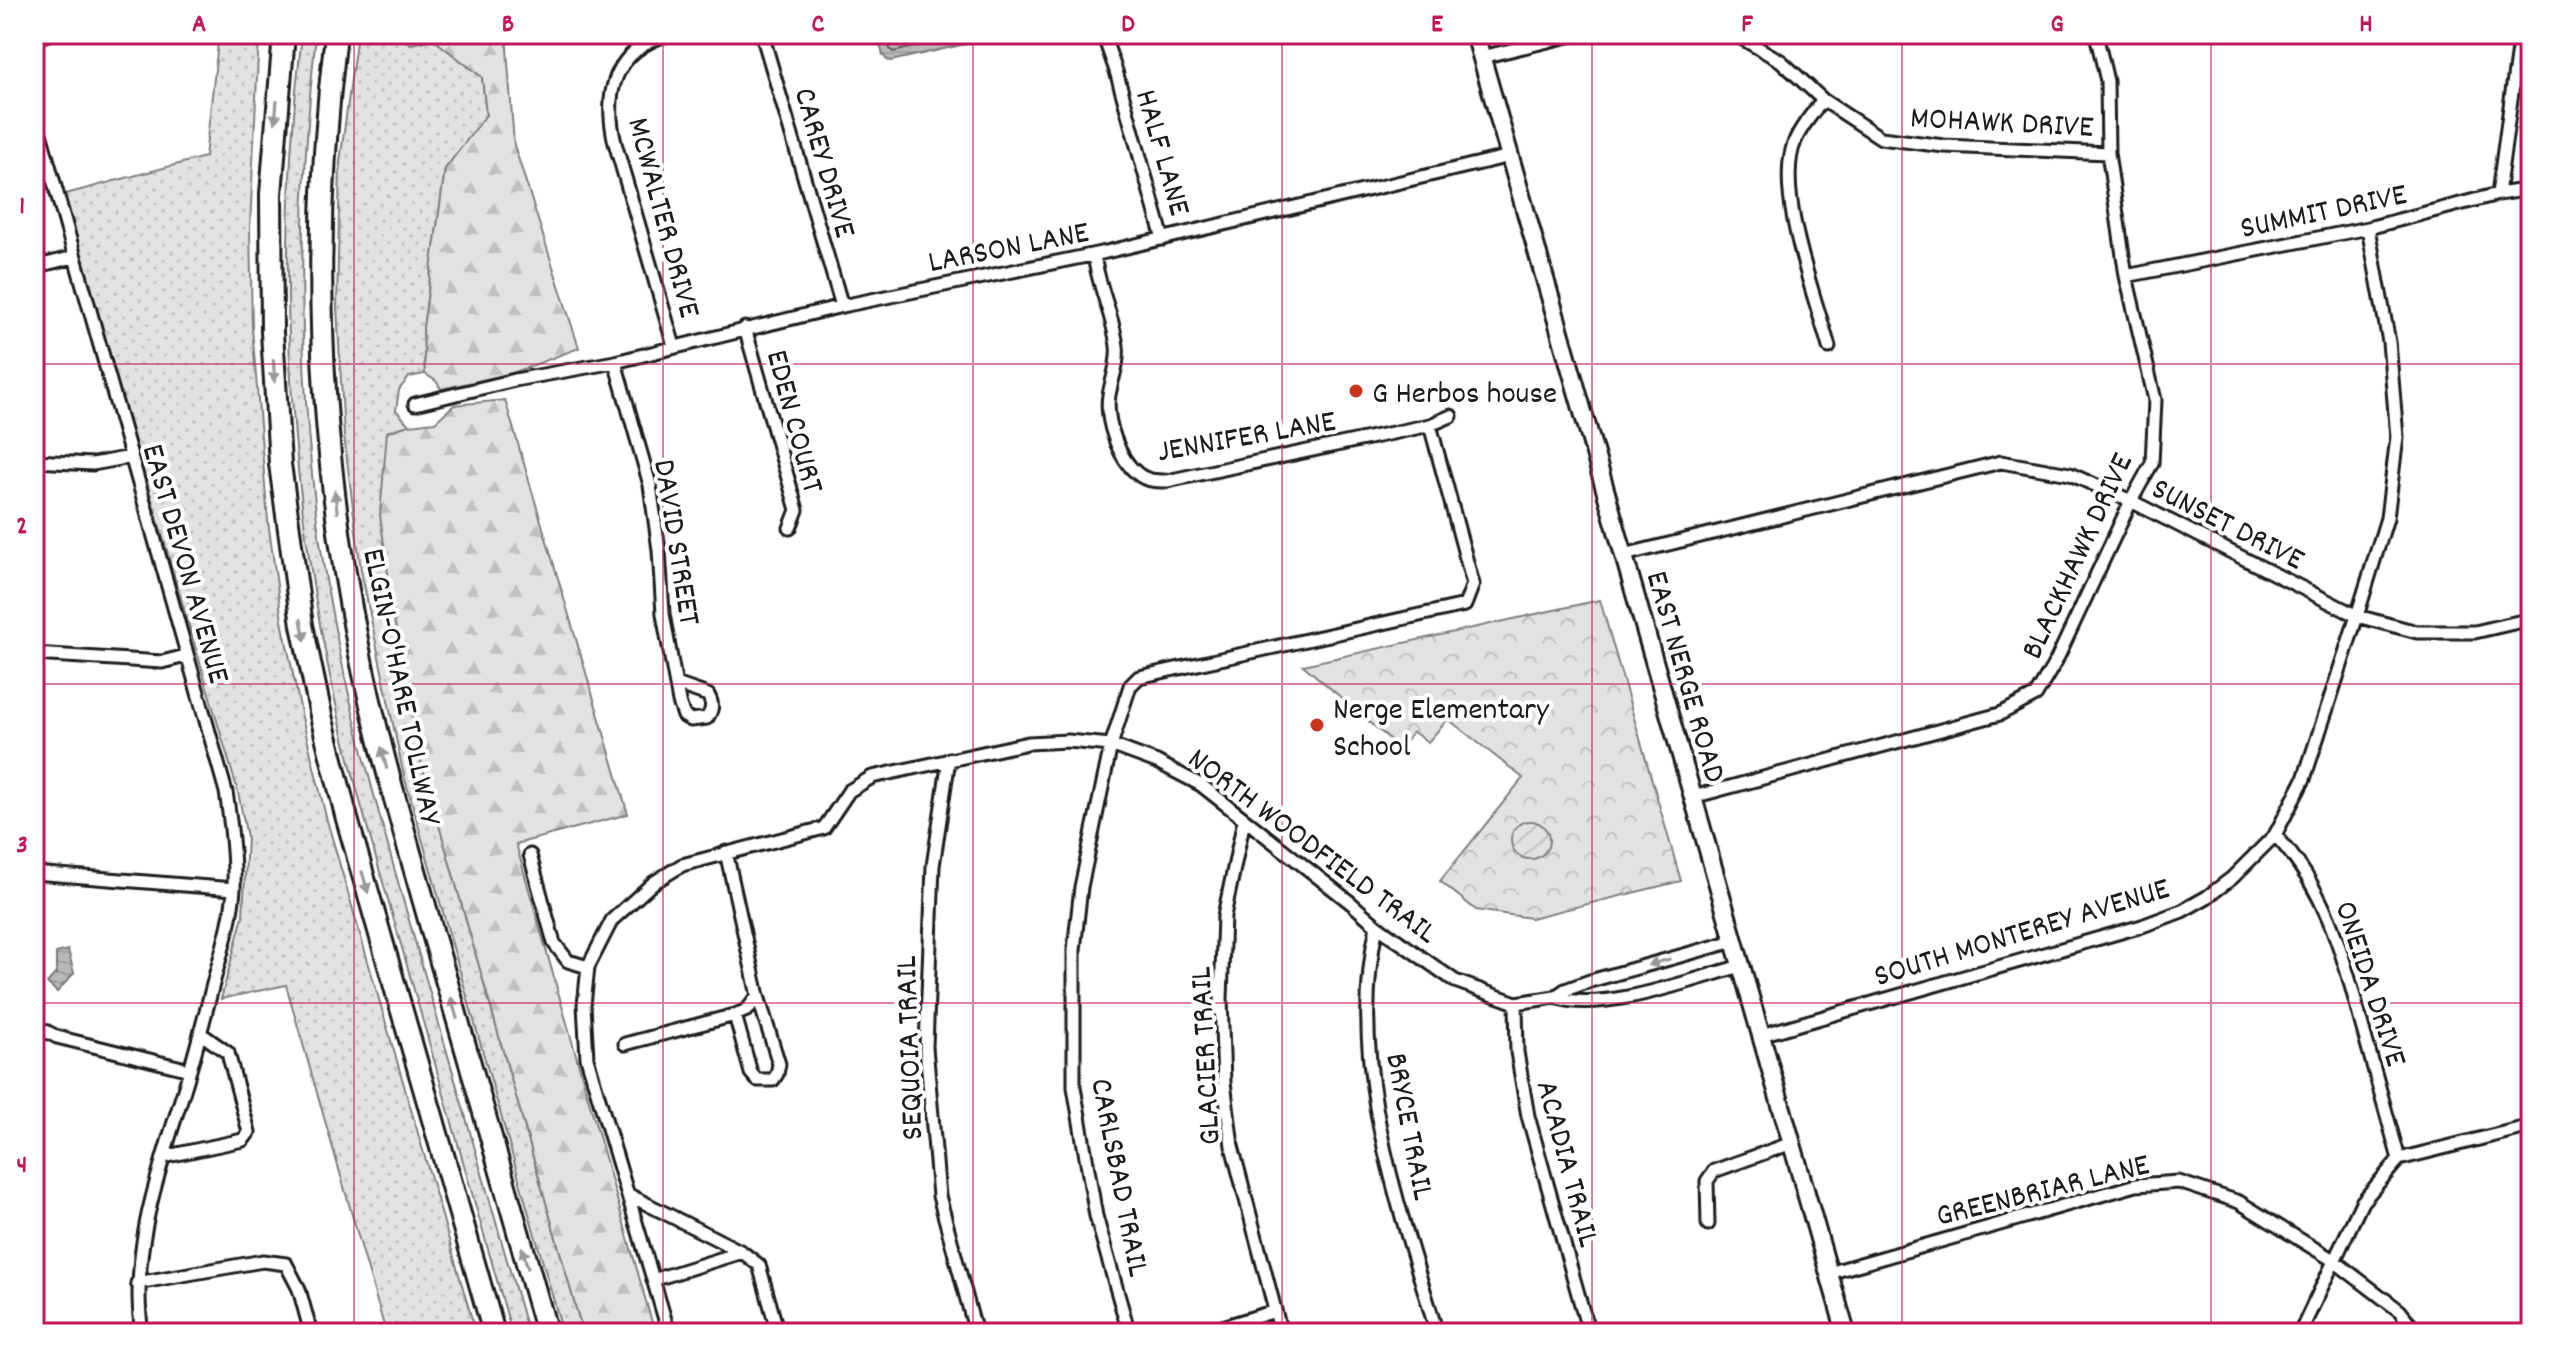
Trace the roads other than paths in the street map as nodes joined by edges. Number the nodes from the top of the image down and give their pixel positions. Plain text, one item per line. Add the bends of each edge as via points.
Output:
1 (48, 34) edge
2 (284, 34) edge
3 (336, 34) edge
4 (343, 34) edge
5 (669, 34) edge
6 (762, 34) edge
7 (1103, 34) edge
8 (1475, 34) edge
9 (1577, 34) edge
10 (1734, 34) edge
11 (2096, 34) edge
12 (2520, 34) edge
13 (34, 38) edge
14 (1482, 57) junction
15 (332, 66) junction
16 (1823, 100) junction
17 (34, 112) edge
18 (2108, 153) junction
19 (1510, 156) junction
20 (2531, 189) edge
21 (2498, 194) junction
22 (2368, 228) junction
23 (1163, 239) junction
24 (1094, 255) junction
25 (74, 257) junction
26 (34, 267) edge
27 (2126, 276) junction
28 (842, 306) junction
29 (745, 328) junction
30 (674, 346) junction
31 (1829, 347) dead end
32 (615, 362) junction
33 (415, 404) dead end
34 (1451, 416) dead end
35 (1430, 425) junction
36 (131, 457) junction
37 (34, 461) edge
38 (2131, 501) junction
39 (790, 528) dead end
40 (1624, 555) junction
41 (2357, 616) junction
42 (2531, 619) edge
43 (34, 654) edge
44 (186, 656) junction
45 (676, 684) dead end
46 (1111, 745) junction
47 (949, 759) junction
48 (1693, 797) junction
49 (1244, 820) junction
50 (2275, 835) junction
51 (726, 852) junction
52 (530, 855) dead end
53 (34, 873) edge
54 (234, 889) junction
55 (1377, 926) junction
56 (1734, 941) junction
57 (1741, 966) junction
58 (588, 967) junction
59 (758, 996) junction
60 (1555, 997) junction
61 (1516, 1003) junction
62 (735, 1015) junction
63 (34, 1025) edge
64 (200, 1033) junction
65 (1761, 1035) junction
66 (625, 1044) dead end
67 (190, 1070) junction
68 (2531, 1126) edge
69 (1792, 1143) junction
70 (163, 1157) junction
71 (2399, 1159) junction
72 (629, 1195) junction
73 (1708, 1224) dead end
74 (742, 1252) junction
75 (2333, 1260) junction
76 (1829, 1273) junction
77 (653, 1280) junction
78 (137, 1283) junction
79 (1275, 1311) junction
80 (142, 1333) edge
81 (311, 1333) edge
82 (494, 1333) edge
83 (547, 1333) edge
84 (669, 1333) edge
85 (778, 1333) edge
86 (976, 1333) edge
87 (1129, 1333) edge
88 (1203, 1333) edge
89 (1281, 1333) edge
90 (1437, 1333) edge
91 (1589, 1333) edge
92 (1846, 1333) edge
93 (2300, 1333) edge
94 (2417, 1333) edge

1 - 13 street
2 -> 82 highway via 271,194 272,332 280,464 302,625 347,819
3 - 15 highway, ELGIN-O'HARE TOLLWAY
4 - 15 highway
5 - 30 street, MCWALTER DRIVE via 639,48 623,66 611,90 609,115
6 - 28 street, CAREY DRIVE
7 - 23 street, HALF LANE
8 - 14 main road, EAST NERGE ROAD
9 - 14 street
10 - 16 street, MOHAWK DRIVE via 1781,61
11 - 18 street, BLACKHAWK DRIVE via 2107,81
12 - 21 street
14 - 19 main road, EAST NERGE ROAD
83 -> 15 highway, ELGIN-O'HARE TOLLWAY via 384,760 347,584 323,360 322,219
16 - 18 street, MOHAWK DRIVE via 1881,138
16 - 31 street via 1795,141 1789,200
17 - 25 street, EAST DEVON AVENUE
18 - 27 street, BLACKHAWK DRIVE
19 - 23 street, LARSON LANE
19 - 40 main road, EAST NERGE ROAD
20 - 21 street, SUMMIT DRIVE
21 - 22 street, SUMMIT DRIVE
22 - 27 street, SUMMIT DRIVE
22 - 41 street, SOUTH MONTEREY AVENUE via 2389,342 2397,437 2387,518
23 - 24 street, LARSON LANE
24 - 28 street, LARSON LANE
24 - 35 street, JENNIFER LANE via 1117,352 1109,414 1118,447 1139,476 1167,481
25 - 26 street
25 - 36 street, EAST DEVON AVENUE
27 - 38 street, BLACKHAWK DRIVE via 2155,400 2152,463
28 - 29 street, LARSON LANE
29 - 30 street, LARSON LANE
29 - 39 street, EDEN COURT via 797,510
30 - 32 street, LARSON LANE
32 - 33 street, LARSON LANE
32 - 45 street, DAVID STREET via 650,485
34 - 35 street, JENNIFER LANE
35 - 46 street via 1473,584 1465,605 1139,677 1130,686
36 - 37 street via 93,464
36 - 44 street, EAST DEVON AVENUE
38 - 40 street, SUNSET DRIVE via 2070,474 2001,462
38 - 41 street, SUNSET DRIVE
38 - 48 street, BLACKHAWK DRIVE via 2036,695 2000,714
40 - 48 main road, EAST NERGE ROAD
41 - 42 street, SUNSET DRIVE via 2417,632 2475,632
41 - 50 street, SOUTH MONTEREY AVENUE via 2304,779
43 - 44 street via 162,662
44 - 54 street, EAST DEVON AVENUE via 226,792
46 - 47 street, NORTH WOODFIELD TRAIL via 1028,743
46 - 49 street, NORTH WOODFIELD TRAIL via 1181,773
46 - 87 street, CARLSBAD TRAIL via 1075,934 1074,1087 1096,1216
47 - 51 street, NORTH WOODFIELD TRAIL via 865,779 818,830
47 - 86 street, SEQUOIA TRAIL via 933,866 926,1047 939,1196
48 - 56 main road, EAST NERGE ROAD
49 - 55 street, NORTH WOODFIELD TRAIL
49 - 79 street, GLACIER TRAIL via 1224,916 1222,1045 1232,1146
50 - 65 street, SOUTH MONTEREY AVENUE via 2232,878 2182,911
50 - 71 street, ONEIDA DRIVE via 2327,910
51 - 58 street, NORTH WOODFIELD TRAIL via 682,865 653,883 612,920
51 - 59 street
52 - 58 street via 554,943 568,961
53 - 54 street
54 - 64 street, EAST DEVON AVENUE
55 - 61 street, NORTH WOODFIELD TRAIL via 1455,981
55 - 90 street, BRYCE TRAIL via 1368,1003 1372,1085 1387,1162
56 - 57 main road, EAST NERGE ROAD
56 -> 60 street, NORTH WOODFIELD TRAIL via 1590,981
57 - 60 street, NORTH WOODFIELD TRAIL via 1629,996 1568,1002
57 - 65 main road, EAST NERGE ROAD
58 - 72 street via 587,1058
59 - 62 street
59 - 62 street via 779,1064 773,1080 757,1080 751,1073
60 - 61 street, NORTH WOODFIELD TRAIL
61 - 91 street, ACADIA TRAIL via 1517,1052 1528,1116
62 - 66 street
63 - 67 street via 57,1037
64 - 67 street, EAST DEVON AVENUE
64 - 70 street via 228,1053 249,1132 243,1140
65 - 69 main road, EAST NERGE ROAD
67 - 70 street, EAST DEVON AVENUE
68 - 71 street
69 - 73 street via 1714,1171 1707,1181
69 - 76 main road, EAST NERGE ROAD
70 - 78 street, EAST DEVON AVENUE
71 - 75 street via 2362,1202
72 - 74 street
72 - 77 street
74 - 77 street
74 - 85 street via 759,1265
75 - 76 street, GREENBRIAR LANE via 2239,1202 2179,1182 2136,1185
75 - 93 street
75 - 94 street, GREENBRIAR LANE via 2400,1311
76 - 92 main road, EAST NERGE ROAD
77 - 84 street
78 - 80 street, EAST DEVON AVENUE
78 - 81 street via 263,1261 286,1264
79 - 88 street
79 - 89 street, GLACIER TRAIL

